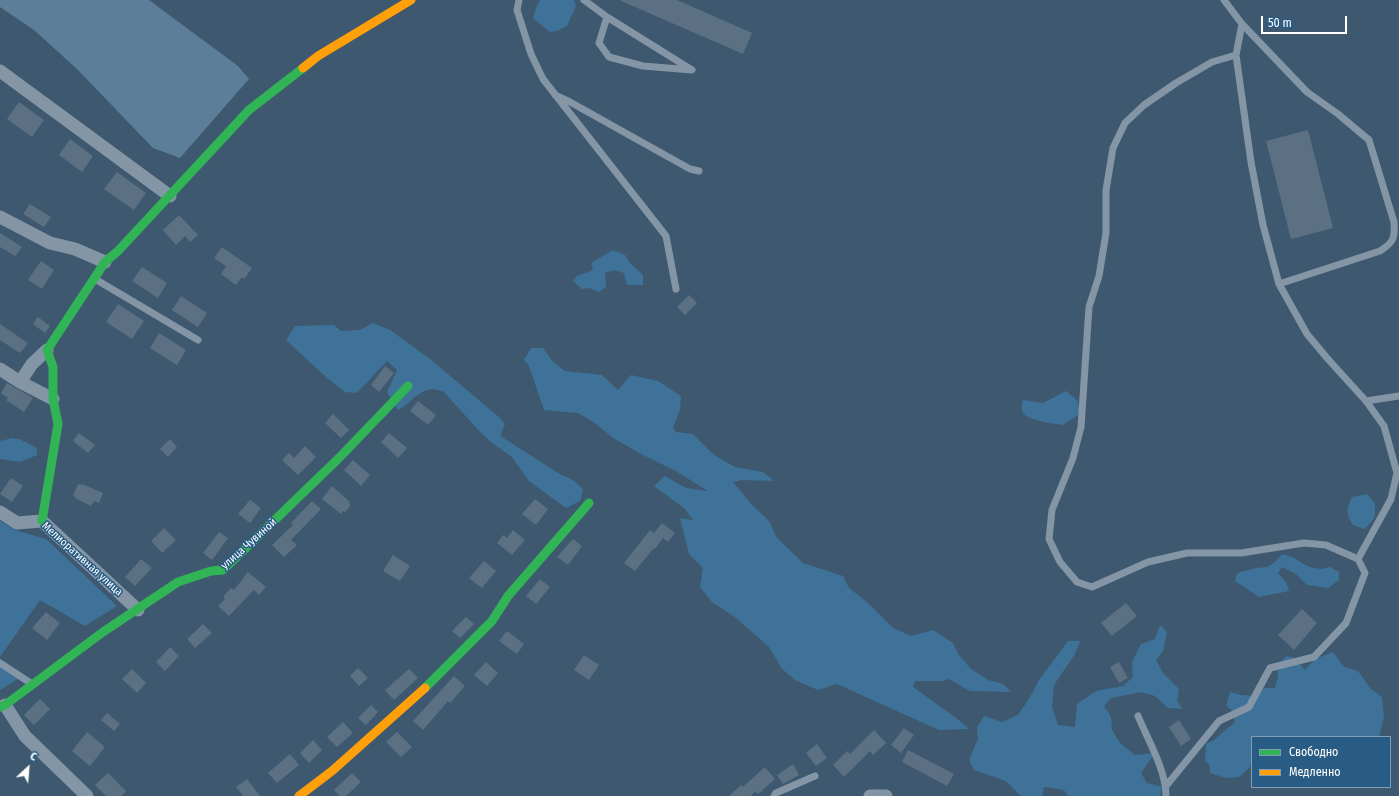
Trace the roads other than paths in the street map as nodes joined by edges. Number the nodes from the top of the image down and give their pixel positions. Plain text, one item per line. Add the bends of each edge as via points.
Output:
1 (411, 0) edge
2 (519, 0) edge
3 (584, 0) edge
4 (1224, 0) edge
5 (607, 17) junction
6 (1242, 24) junction
7 (1236, 56) junction
8 (0, 71) edge
9 (553, 94) junction
10 (698, 170) dead end
11 (170, 196) junction
12 (0, 217) edge
13 (105, 262) junction
14 (95, 279) junction
15 (1279, 284) junction
16 (676, 289) dead end
17 (198, 340) dead end
18 (47, 350) junction
19 (0, 369) edge
20 (20, 382) junction
21 (408, 386) dead end
22 (1399, 396) edge
23 (53, 399) junction
24 (1366, 400) junction
25 (1398, 474) edge
26 (589, 504) dead end
27 (0, 512) edge
28 (42, 521) junction
29 (1358, 559) junction
30 (138, 610) junction
31 (0, 663) edge
32 (32, 685) junction
33 (3, 706) edge
34 (1138, 716) dead end
35 (815, 776) dead end
36 (1166, 786) junction
37 (306, 794) edge
38 (87, 796) edge
39 (774, 796) edge
40 (870, 796) edge
41 (886, 796) edge
42 (1166, 796) edge

1 - 11 street via 318,56 249,110
2 - 9 lane via 517,10 531,54
3 - 5 lane
4 - 6 lane
5 - 5 lane via 599,43 609,57 643,66 692,70
6 - 7 lane
6 - 15 lane via 1307,92 1369,140 1394,222 1395,234 1391,244 1380,251
7 - 15 lane via 1251,162 1263,225
7 - 29 lane via 1212,62 1144,105 1125,123 1113,148 1106,190 1104,248 1099,276 1089,307 1081,427 1073,458 1052,510 1049,539 1060,562 1076,582 1092,587 1148,562 1187,553 1241,553 1304,543 1326,545
8 - 11 street
9 - 10 lane via 690,169
9 - 16 lane via 666,236
11 - 13 street
12 - 13 street via 50,243 75,249
13 - 14 street
14 - 17 lane
14 - 18 street
15 - 24 lane via 1307,334
18 - 20 street via 32,364
18 - 23 street via 53,367
19 - 20 street
20 - 23 street
21 - 30 street, улица Чувиной via 293,504 223,570 211,571 178,582
22 - 24 lane
23 - 28 street via 58,424
24 - 25 lane via 1384,426
25 - 29 lane via 1391,499
26 - 37 street via 508,596 492,622 414,699
27 - 28 street, Мелиоративная улица via 17,523
28 - 30 street, Мелиоративная улица
29 - 36 lane via 1365,573 1346,623 1314,657 1270,668 1249,707 1219,721
30 - 32 street, улица Чувиной via 103,632
31 - 32 lane
32 - 33 street, улица Чувиной
33 - 38 street, улица Чувиной via 25,736
34 - 36 lane
35 - 39 lane
36 - 42 lane
40 - 41 street

